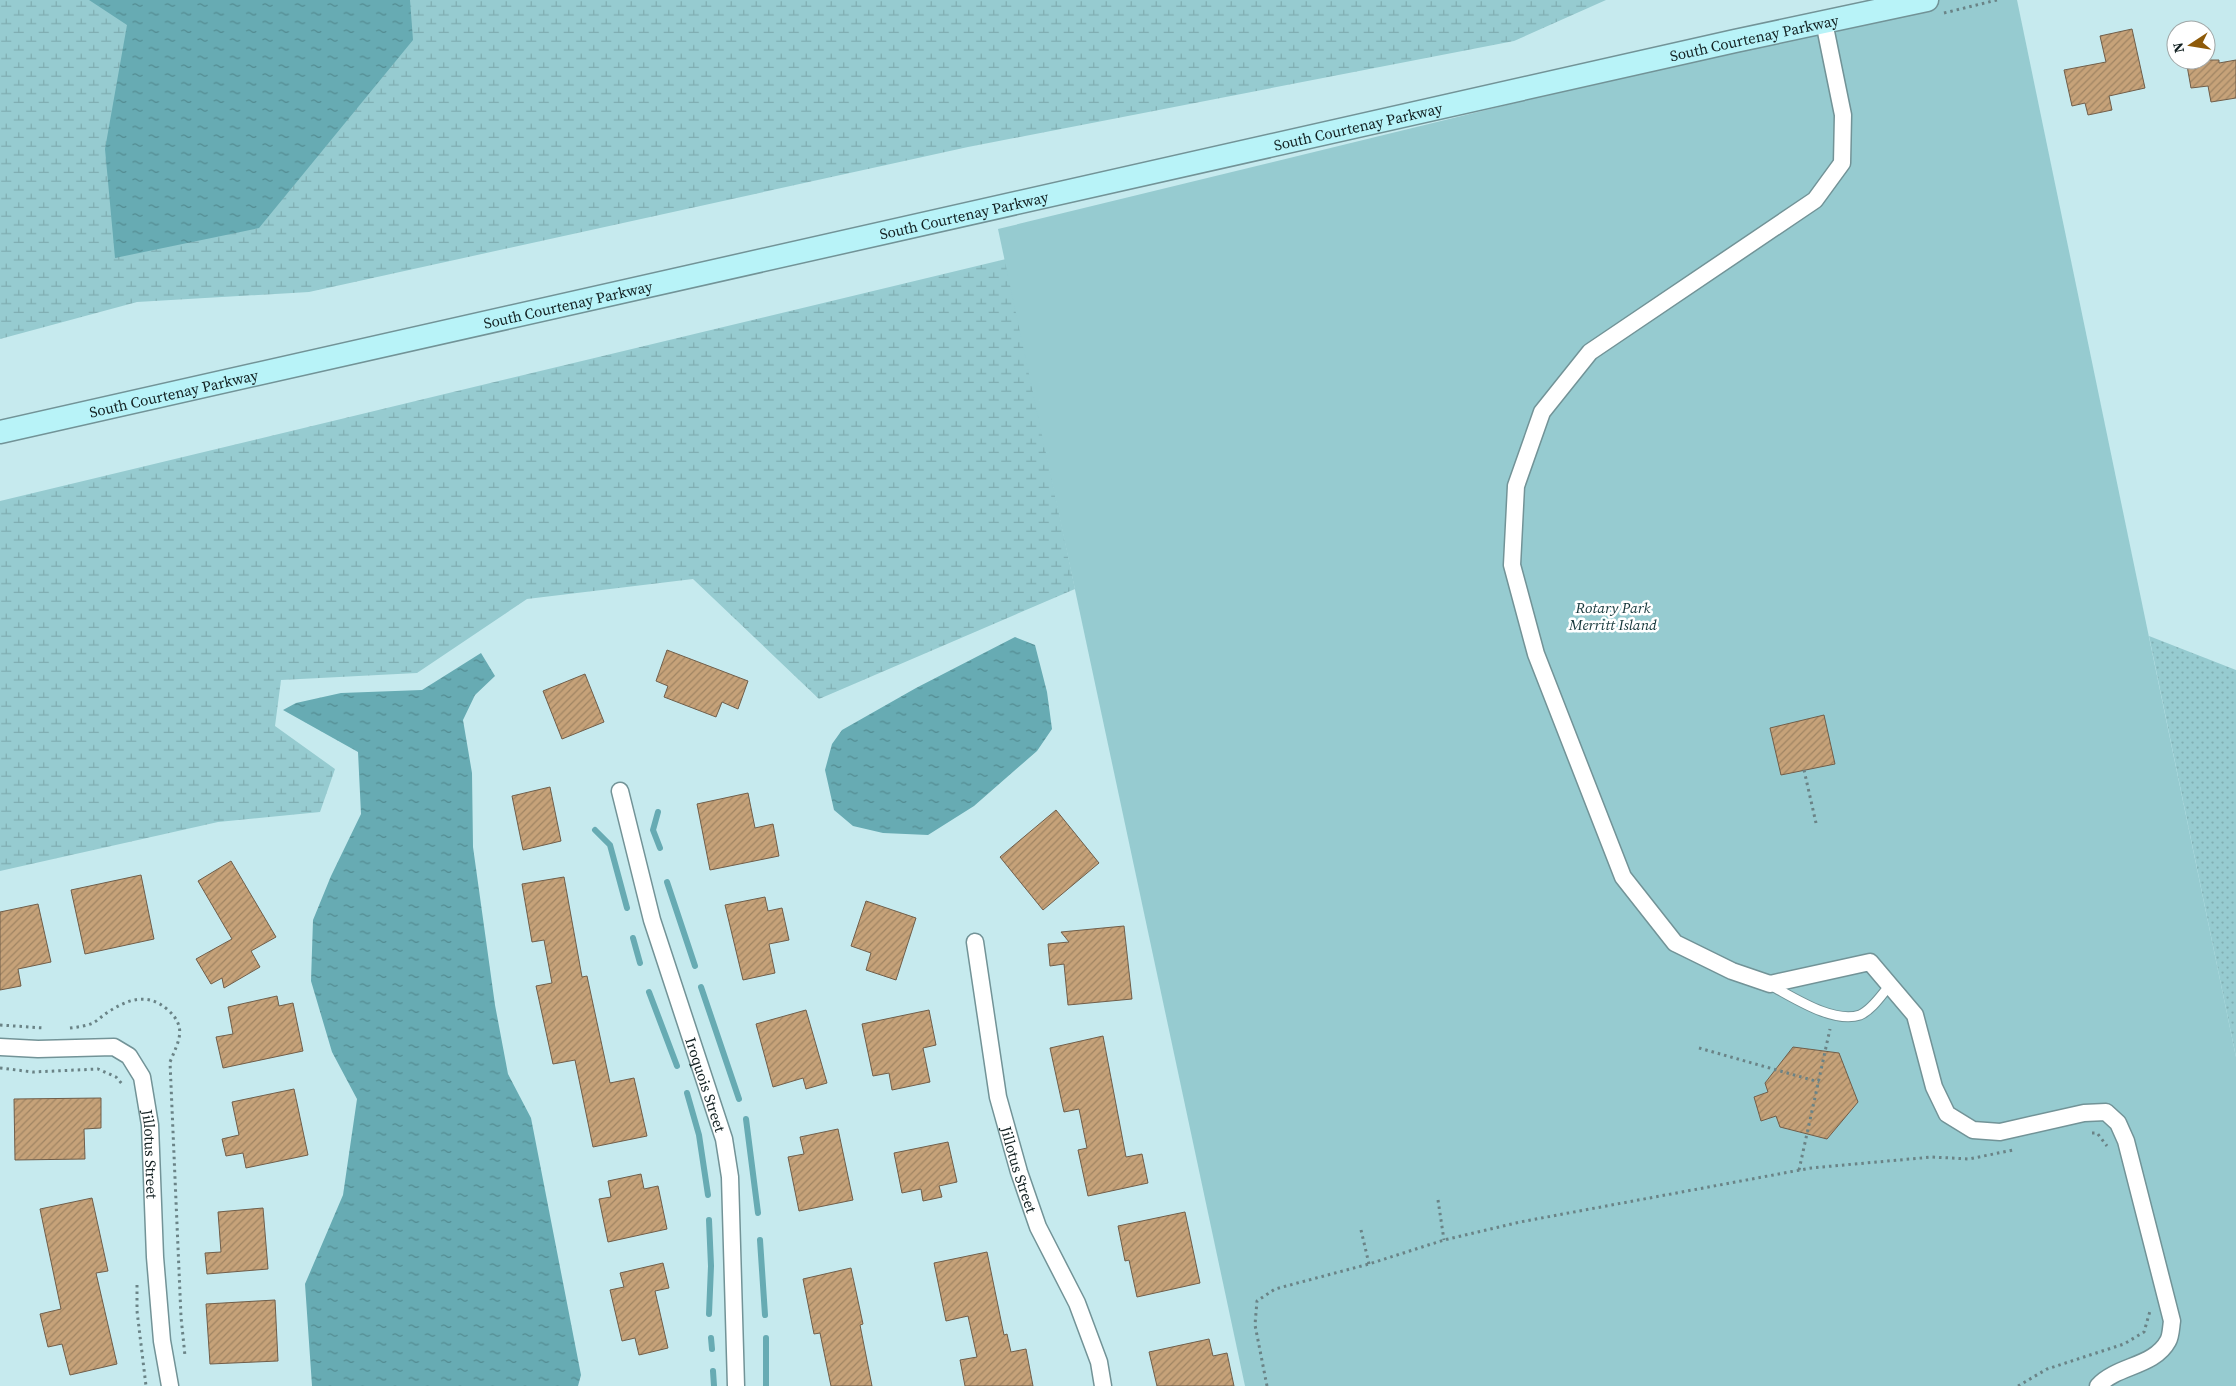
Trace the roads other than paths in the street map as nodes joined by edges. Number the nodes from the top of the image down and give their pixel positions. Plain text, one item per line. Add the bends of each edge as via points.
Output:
1 (1927, 0) edge
2 (1824, 22) junction
3 (0, 432) edge
4 (620, 791) dead end
5 (976, 942) dead end
6 (1770, 984) junction
7 (1890, 985) junction
8 (0, 1047) edge
9 (170, 1386) edge
10 (736, 1386) edge
11 (1103, 1386) edge
12 (2098, 1386) edge

1 - 2 main road, South Courtenay Parkway
2 - 3 main road, South Courtenay Parkway
2 - 6 street via 1843,115 1842,162 1815,200 1590,352 1542,412 1516,486 1512,565 1536,654 1623,877 1676,943 1732,971
4 - 10 street, Iroquois Street via 652,920 724,1139 730,1177
5 - 11 street, Jillotus Street via 998,1097 1016,1163 1038,1228 1077,1303 1099,1362
6 - 7 street via 1870,962
6 - 7 lane via 1833,1016 1860,1015
7 - 12 street via 1915,1015 1934,1087 1947,1114 1973,1130 2000,1132 2084,1112 2106,1112 2118,1123 2126,1142 2172,1321 2168,1340 2155,1356 2105,1379
8 - 9 street, Jillotus Street via 114,1047 129,1056 142,1077 150,1125 162,1341

